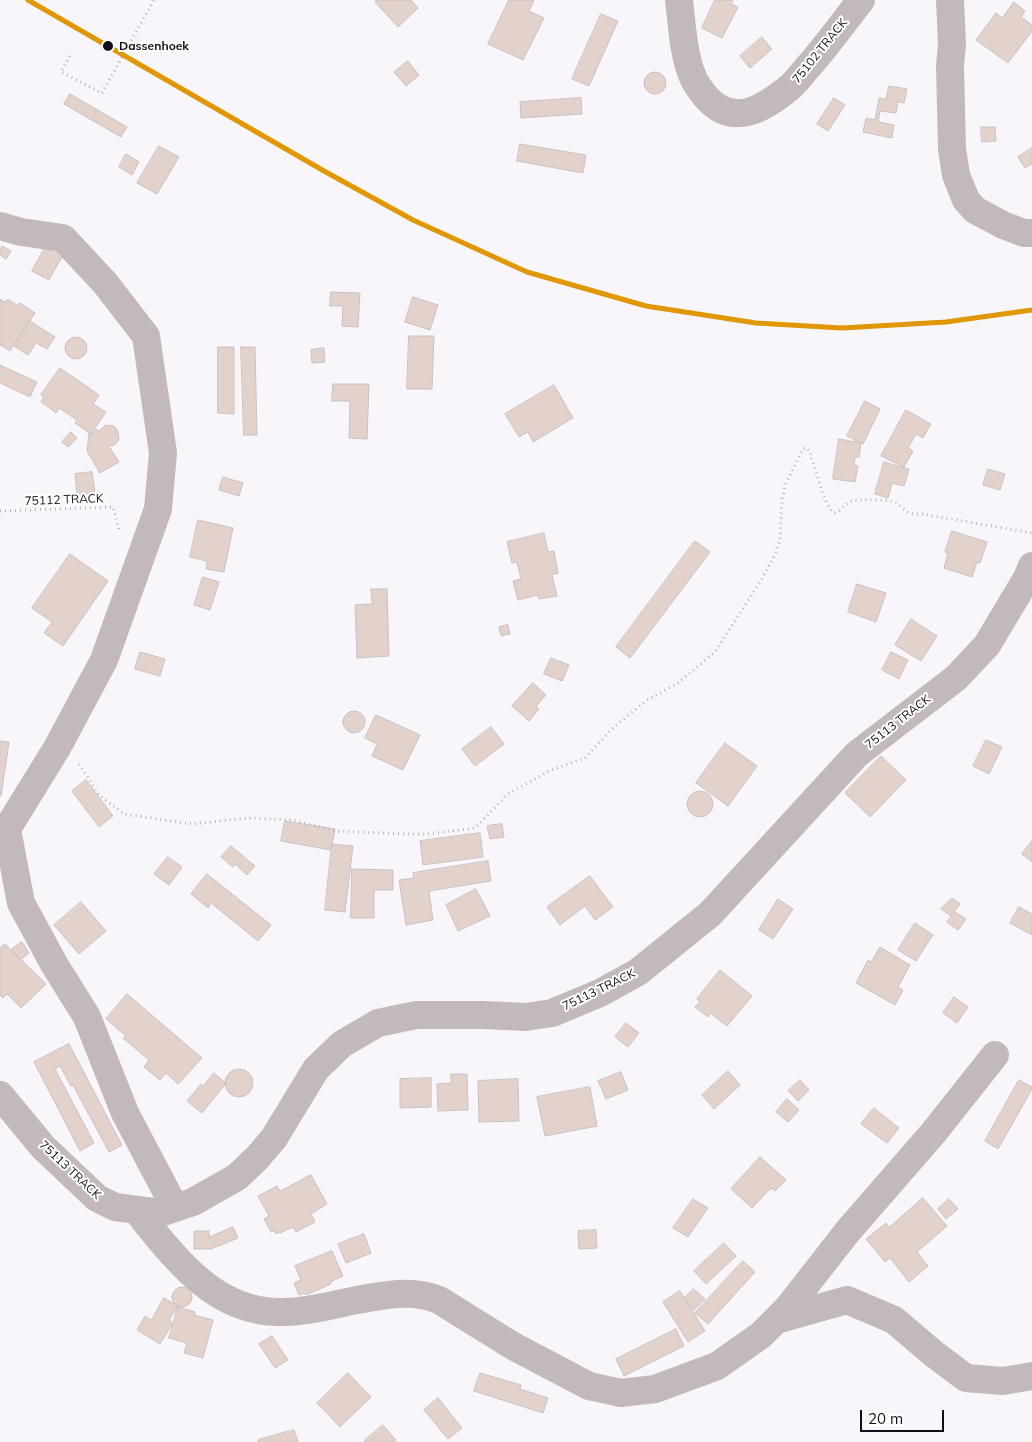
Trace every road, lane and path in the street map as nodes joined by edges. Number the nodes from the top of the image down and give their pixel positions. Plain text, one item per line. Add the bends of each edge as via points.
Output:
1 (154, 0) edge
2 (679, 0) edge
3 (861, 0) edge
4 (950, 0) edge
5 (70, 56) dead end
6 (0, 226) edge
7 (1032, 233) edge
8 (0, 511) edge
9 (1032, 533) edge
10 (120, 535) dead end
11 (1032, 566) edge
12 (78, 763) dead end
13 (995, 1055) dead end
14 (0, 1095) edge
15 (174, 1208) junction
16 (137, 1211) junction
17 (776, 1320) junction
18 (1032, 1376) edge

1 - 5 path, bridge via 102,93 61,72
2 - 3 street, 75102 TRACK via 692,75 712,104 737,115 758,109 790,88
4 - 7 street via 951,140 956,174 966,200 975,210 1003,225
6 - 15 street via 63,238 105,283 146,336 163,453 158,510 104,660 57,748 7,829 21,903 87,1017 125,1113
8 - 10 path, 75112 TRACK via 113,507
9 - 12 path via 911,514 890,501 852,501 834,513 830,510 810,451 803,448 786,483 780,540 775,555 716,652 676,684 647,700 613,728 585,758 549,770 508,794 475,828 395,834 335,831 293,820 247,818 192,824 124,814 99,795
11 - 15 street, 75113 TRACK via 987,645 956,678 857,754 710,914 638,972 600,993 552,1012 526,1018 483,1014 416,1015 378,1023 342,1044 316,1069 274,1138 237,1177 193,1202
13 - 17 street
14 - 16 street, 75113 TRACK via 43,1147 97,1198 115,1207
15 - 16 street, 75113 TRACK via 160,1212
16 - 17 street via 169,1250 206,1287 231,1302 278,1312 400,1293 426,1295 589,1386 621,1393 655,1389 717,1366 761,1335
17 - 18 street via 847,1300 894,1320 966,1378 1003,1381

